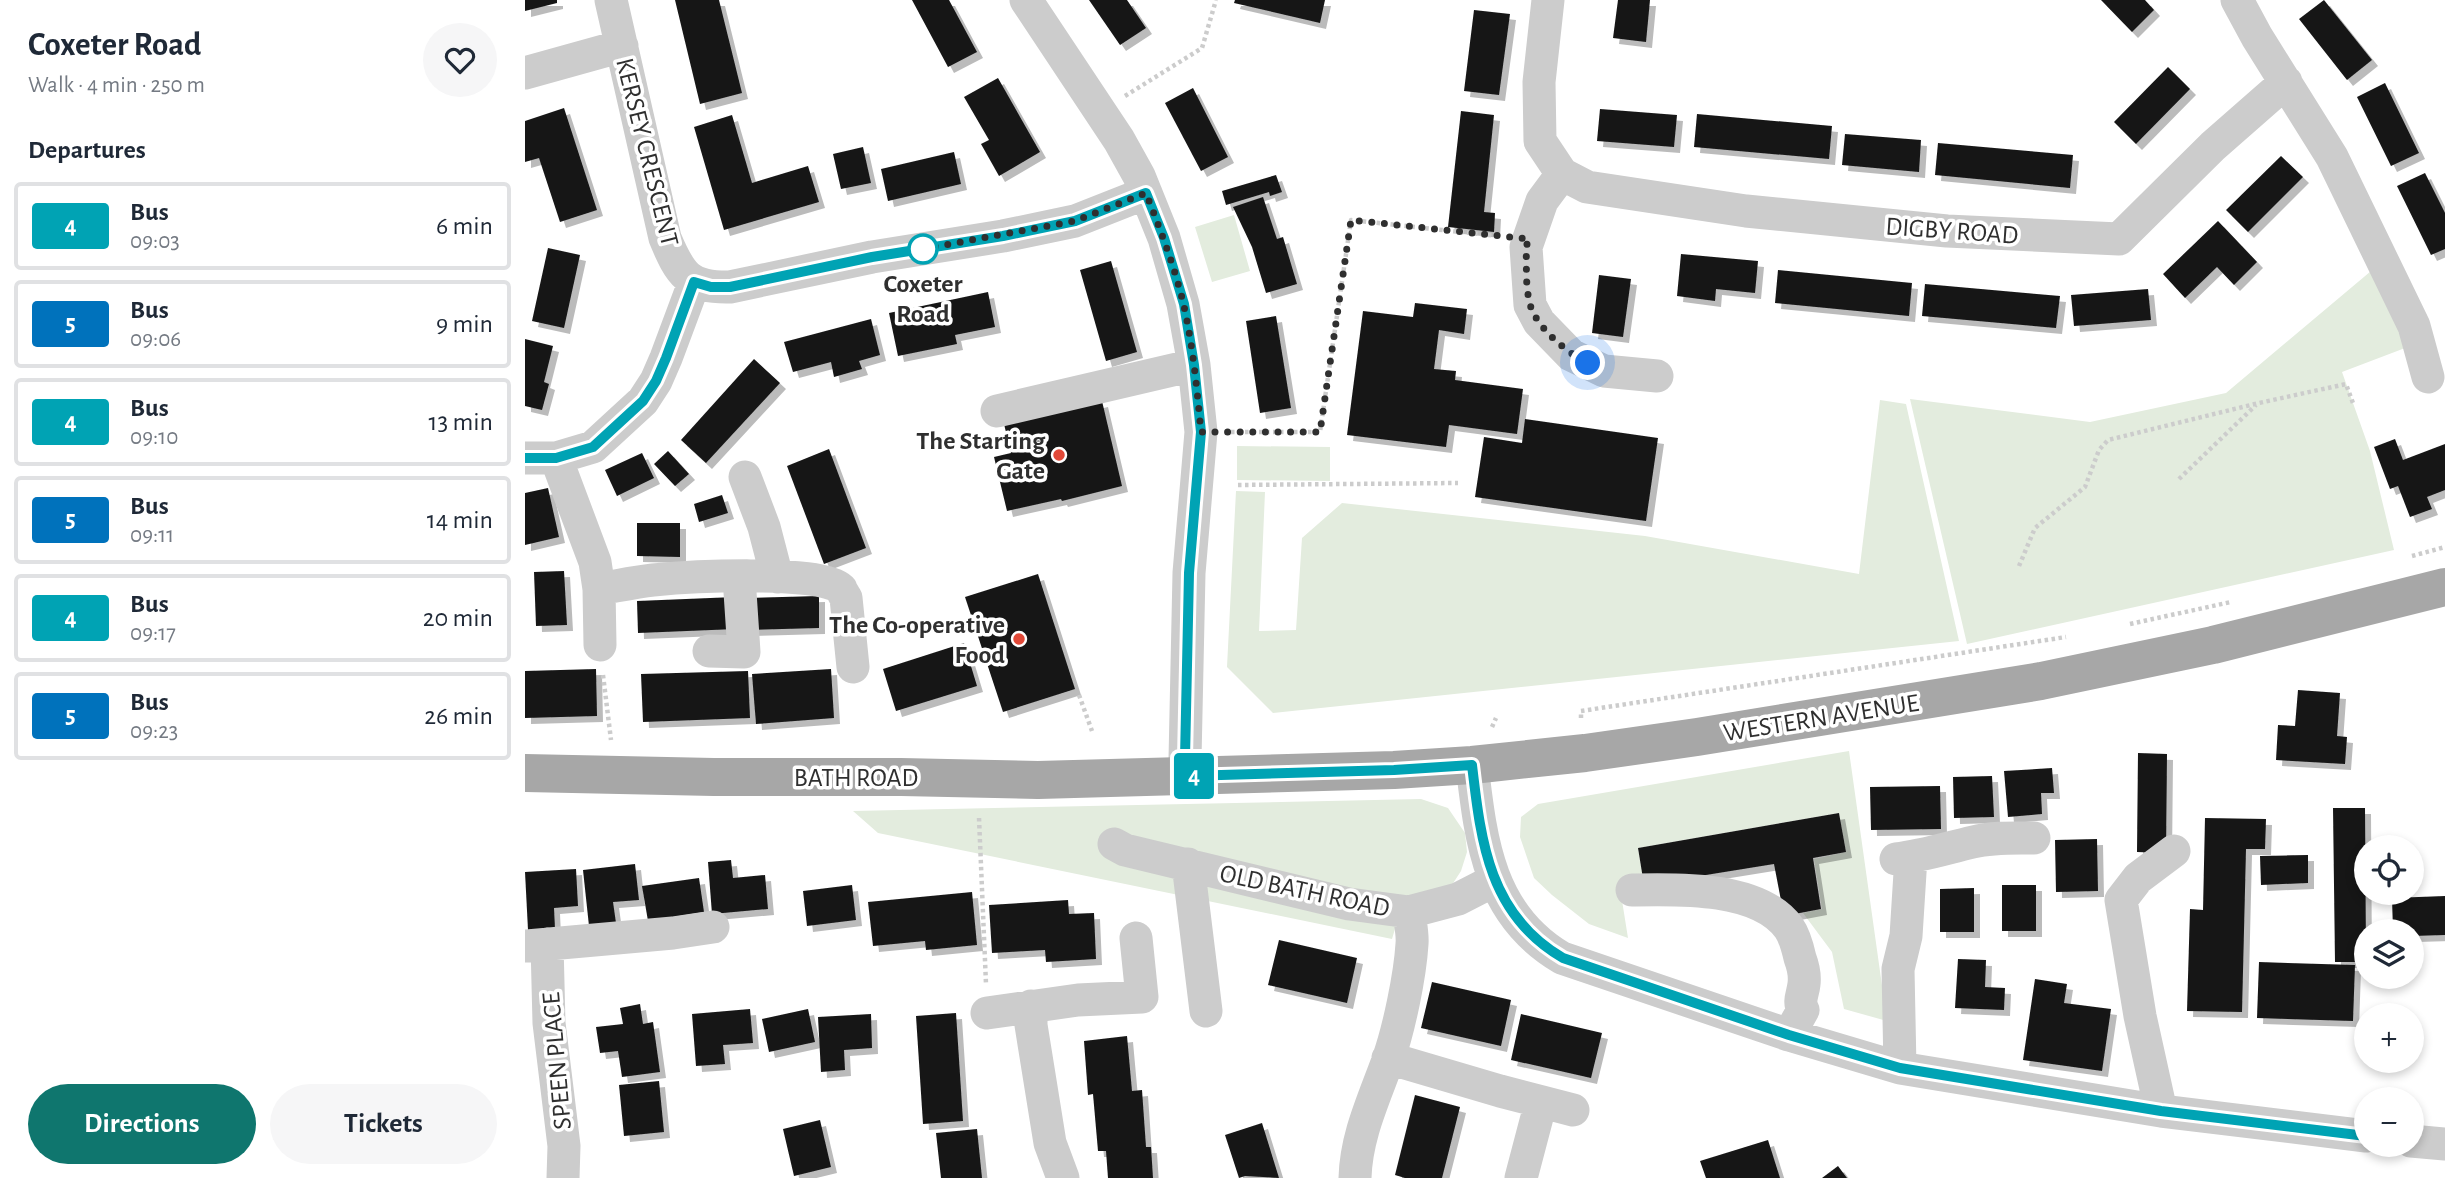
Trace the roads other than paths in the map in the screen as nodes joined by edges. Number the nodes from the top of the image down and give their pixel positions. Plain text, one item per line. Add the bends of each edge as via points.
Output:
1 (611, 0) edge
2 (1026, 0) edge
3 (1548, 0) edge
4 (2237, 0) edge
5 (622, 46) junction
6 (525, 73) edge
7 (2286, 82) junction
8 (1562, 174) junction
9 (1146, 193) junction
10 (694, 282) junction
11 (1194, 365) junction
12 (1657, 376) dead end
13 (2428, 377) dead end
14 (997, 411) dead end
15 (541, 458) edge
16 (745, 477) dead end
17 (739, 577) junction
18 (777, 577) junction
19 (2445, 587) edge
20 (599, 589) junction
21 (600, 645) road end
22 (709, 652) dead end
23 (853, 667) dead end
24 (1472, 765) junction
25 (525, 773) edge
26 (1187, 776) junction
27 (2034, 838) dead end
28 (1114, 844) dead end
29 (2174, 851) dead end
30 (1188, 864) junction
31 (1495, 880) junction
32 (1632, 890) dead end
33 (1409, 912) junction
34 (713, 927) dead end
35 (1136, 938) dead end
36 (536, 945) edge
37 (1031, 1006) junction
38 (1206, 1011) dead end
39 (987, 1013) road end
40 (1789, 1035) junction
41 (1388, 1058) junction
42 (1900, 1068) junction
43 (1541, 1102) junction
44 (1573, 1110) dead end
45 (2161, 1111) junction
46 (2354, 1135) edge
47 (2424, 1142) edge
48 (2445, 1144) edge
49 (563, 1178) edge
50 (1063, 1178) edge
51 (1355, 1178) edge
52 (1521, 1178) edge

1 - 5 street, KERSEY CRESCENT
2 - 9 street via 1119,140
3 - 8 street via 1539,82 1540,141
4 - 7 street
5 - 6 street
5 - 10 street, KERSEY CRESCENT via 665,238 675,260
7 - 8 street, DIGBY ROAD via 2119,239 1947,231 1747,211 1587,187
7 - 13 street via 2332,157 2372,236 2413,326
8 - 12 street via 1542,201 1528,243 1530,305 1539,322 1571,355 1604,371
9 - 10 street via 1075,221 1003,236 730,287
9 - 11 street via 1175,271
10 - 15 street via 666,358 643,401 593,447
11 - 14 street
11 - 26 street via 1201,432 1189,573
15 - 20 street via 594,562
16 - 18 street
17 - 18 street
17 - 20 street via 652,580
17 - 22 street via 744,652
18 - 23 street via 805,578 841,589 849,611
19 - 24 main road, WESTERN AVENUE via 2213,645 2041,681 1684,739
20 - 21 street
24 - 26 main road, WESTERN AVENUE
24 - 31 street via 1478,814
25 - 26 main road, BATH ROAD via 1038,780
27 - 42 street via 1974,842 1904,858 1906,936 1898,970
28 - 30 street, OLD BATH ROAD
29 - 45 street via 2138,878 2121,900
30 - 33 street, OLD BATH ROAD via 1349,904
30 - 38 street
31 - 33 street, OLD BATH ROAD via 1458,899
31 - 40 street via 1527,932 1563,958
32 - 40 street via 1740,896 1771,912 1789,928 1805,983 1803,1010
33 - 41 street via 1413,941
34 - 36 street, SPEEN PLACE via 674,944
35 - 37 street via 1142,997
36 - 49 street, SPEEN PLACE via 564,1146
37 - 39 street
37 - 50 street via 1050,1143
40 - 42 street
41 - 43 street
41 - 51 street via 1359,1142
42 - 45 street
43 - 44 street
43 - 52 street
45 - 46 street
47 - 48 street

